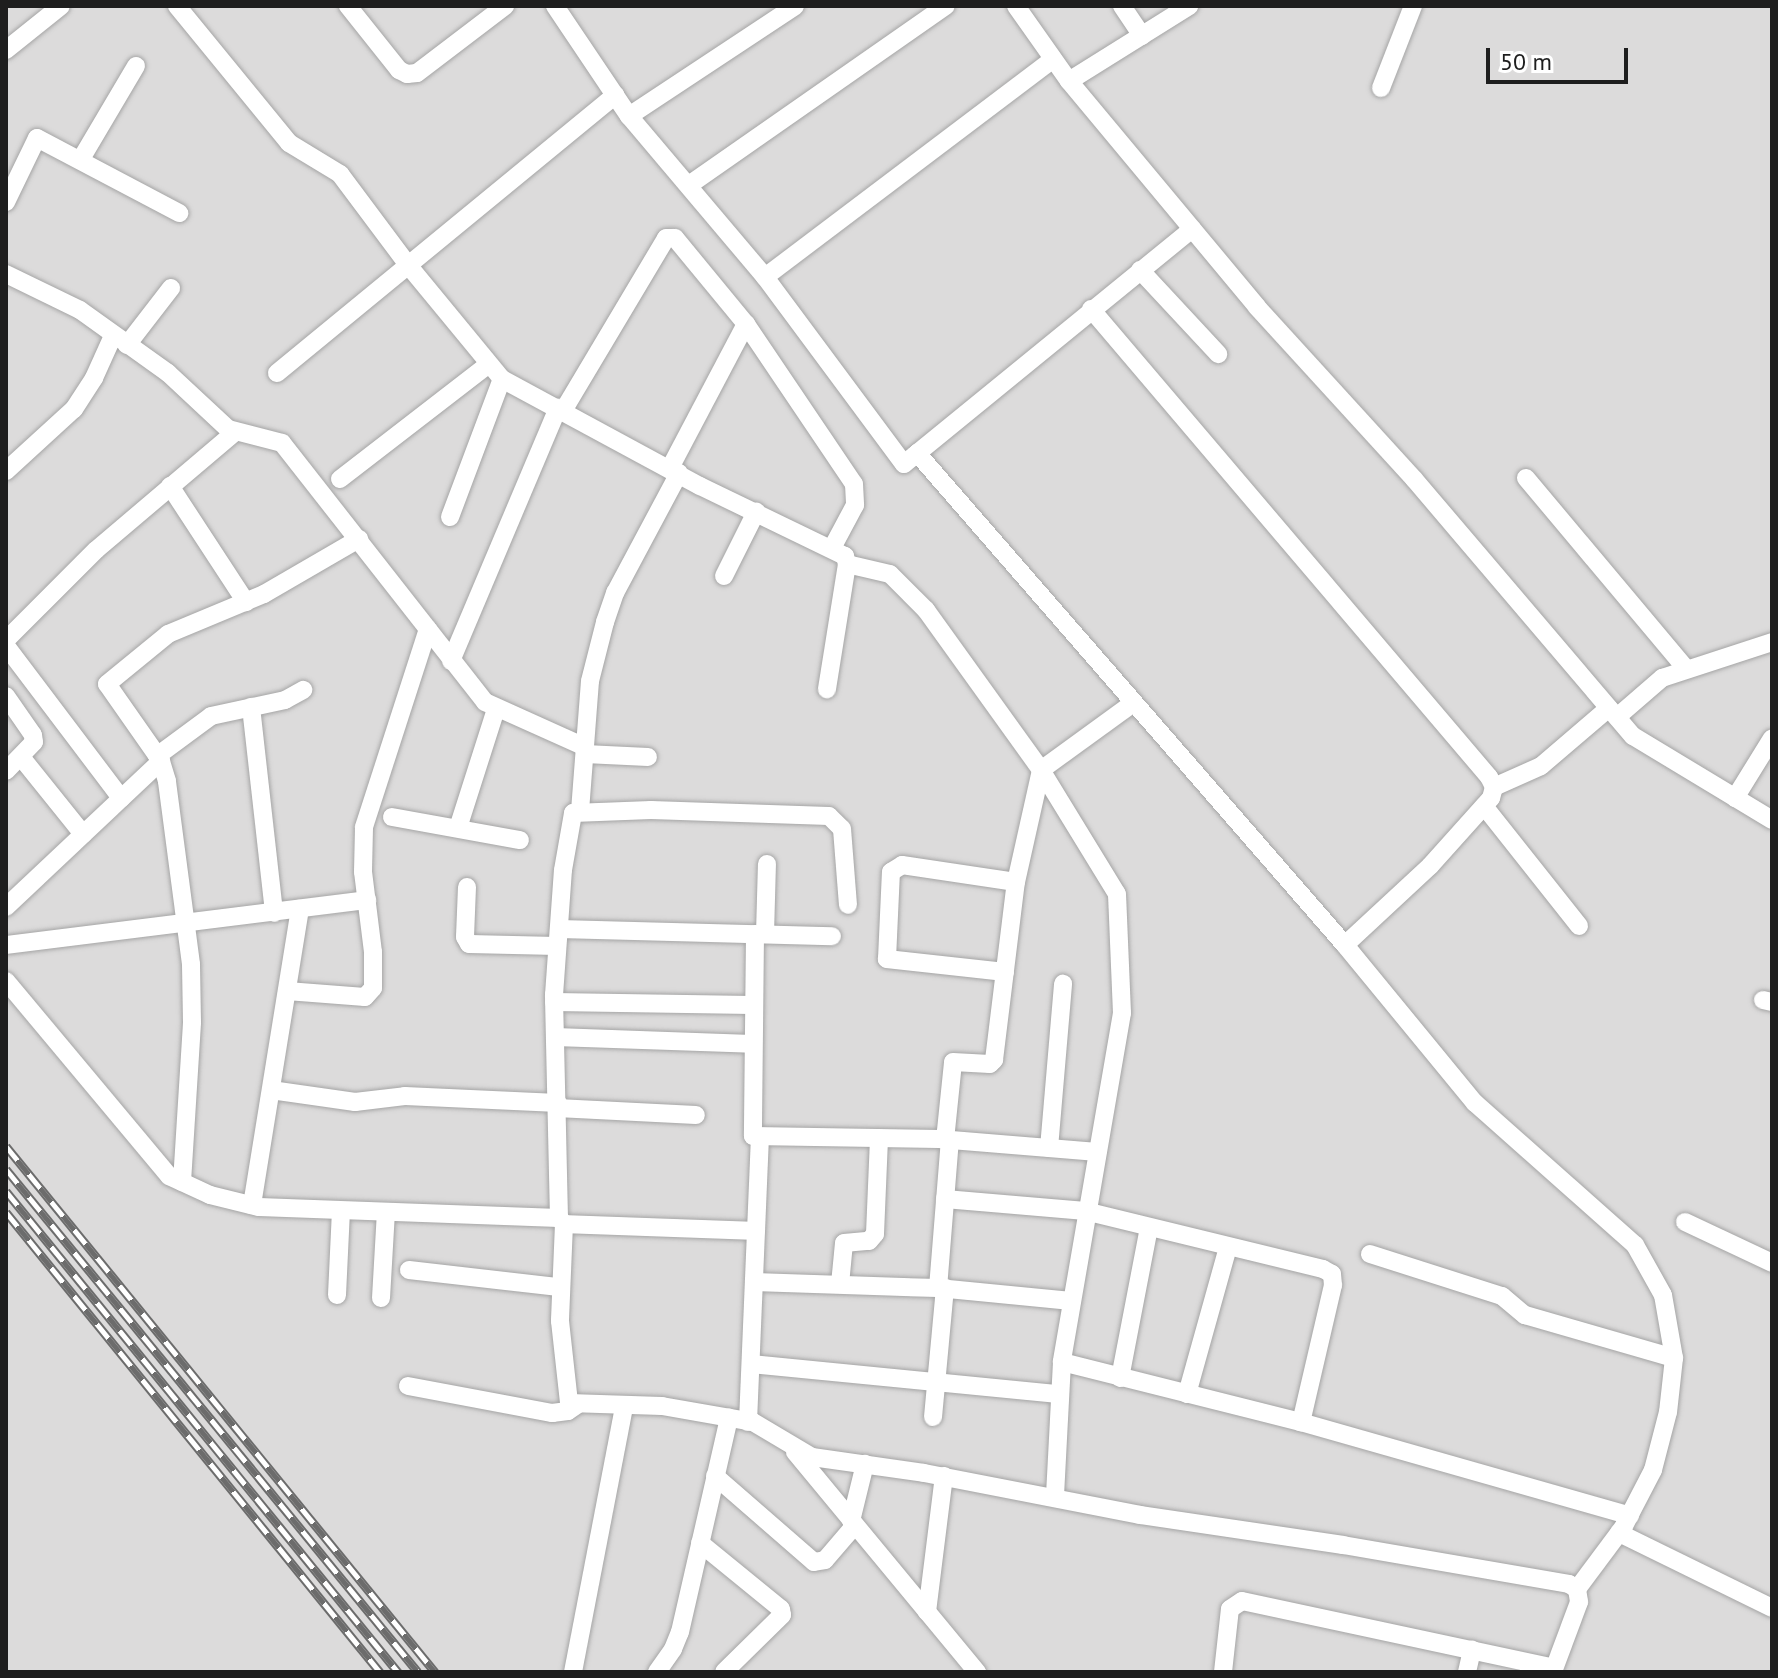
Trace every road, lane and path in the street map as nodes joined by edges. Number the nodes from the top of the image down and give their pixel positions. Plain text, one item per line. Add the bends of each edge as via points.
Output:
1 (61, 6) edge
2 (177, 6) edge
3 (348, 6) edge
4 (505, 6) edge
5 (555, 6) edge
6 (795, 6) edge
7 (946, 6) edge
8 (1016, 6) edge
9 (1122, 6) edge
10 (1189, 6) edge
11 (1413, 6) edge
12 (1142, 36) junction
13 (6, 50) edge
14 (1053, 59) junction
15 (136, 66) dead end
16 (1069, 81) junction
17 (1381, 88) dead end
18 (615, 95) junction
19 (629, 116) junction
20 (81, 159) junction
21 (689, 185) junction
22 (6, 202) edge
23 (179, 213) dead end
24 (1192, 229) junction
25 (408, 265) junction
26 (1140, 270) junction
27 (6, 274) edge
28 (765, 277) junction
29 (171, 288) dead end
30 (1091, 309) junction
31 (746, 324) junction
32 (120, 340) junction
33 (1218, 354) dead end
34 (489, 364) junction
35 (277, 373) dead end
36 (502, 379) junction
37 (560, 409) junction
38 (234, 433) junction
39 (917, 453) junction
40 (6, 471) edge
41 (674, 471) junction
42 (1526, 478) dead end
43 (340, 479) dead end
44 (170, 486) junction
45 (756, 512) junction
46 (450, 517) dead end
47 (359, 539) junction
48 (832, 548) junction
49 (847, 564) junction
50 (724, 576) dead end
51 (246, 602) junction
52 (428, 629) junction
53 (1772, 642) edge
54 (6, 643) edge
55 (451, 661) junction
56 (1686, 669) junction
57 (827, 689) dead end
58 (303, 690) dead end
59 (6, 696) edge
60 (1132, 704) junction
61 (251, 707) junction
62 (496, 709) junction
63 (1613, 713) junction
64 (1772, 738) edge
65 (585, 750) junction
66 (21, 757) junction
67 (648, 757) dead end
68 (159, 758) junction
69 (1041, 770) junction
70 (6, 771) edge
71 (1494, 787) junction
72 (121, 798) junction
73 (1735, 798) junction
74 (1484, 806) junction
75 (580, 811) junction
76 (392, 817) dead end
77 (1772, 820) edge
78 (458, 828) junction
79 (83, 834) junction
80 (520, 840) dead end
81 (767, 864) dead end
82 (1016, 882) junction
83 (467, 887) dead end
84 (367, 900) junction
85 (848, 905) dead end
86 (6, 907) edge
87 (300, 909) junction
88 (274, 913) junction
89 (186, 925) junction
90 (1579, 926) dead end
91 (760, 934) junction
92 (832, 936) dead end
93 (558, 938) junction
94 (6, 945) edge
95 (1345, 945) junction
96 (1005, 972) junction
97 (6, 981) edge
98 (1063, 984) dead end
99 (287, 991) junction
100 (554, 1002) junction
101 (752, 1005) junction
102 (555, 1037) junction
103 (752, 1044) junction
104 (271, 1090) junction
105 (557, 1106) junction
106 (696, 1115) dead end
107 (760, 1138) junction
108 (879, 1138) junction
109 (948, 1140) junction
110 (1049, 1148) junction
111 (1097, 1152) junction
112 (182, 1182) junction
113 (945, 1199) junction
114 (252, 1205) junction
115 (341, 1211) junction
116 (1085, 1211) junction
117 (386, 1212) junction
118 (562, 1221) junction
119 (1685, 1222) dead end
120 (1149, 1228) junction
121 (756, 1231) junction
122 (1228, 1247) junction
123 (1370, 1254) dead end
124 (1772, 1263) edge
125 (409, 1270) dead end
126 (754, 1282) junction
127 (840, 1284) junction
128 (559, 1287) junction
129 (942, 1288) junction
130 (337, 1295) dead end
131 (381, 1298) dead end
132 (1071, 1301) junction
133 (1674, 1358) junction
134 (1062, 1362) junction
135 (751, 1364) junction
136 (1120, 1378) junction
137 (937, 1380) junction
138 (408, 1386) dead end
139 (1059, 1394) junction
140 (1187, 1394) junction
141 (577, 1405) junction
142 (624, 1406) junction
143 (933, 1417) dead end
144 (729, 1418) junction
145 (748, 1422) junction
146 (1301, 1422) junction
147 (791, 1446) junction
148 (865, 1464) junction
149 (715, 1476) junction
150 (944, 1476) junction
151 (1055, 1497) junction
152 (1630, 1516) junction
153 (853, 1523) junction
154 (1619, 1533) junction
155 (700, 1543) junction
156 (1577, 1589) junction
157 (1772, 1608) edge
158 (927, 1612) junction
159 (1472, 1650) junction
160 (1554, 1670) edge
161 (573, 1672) edge
162 (657, 1672) edge
163 (724, 1672) edge
164 (977, 1672) edge
165 (1223, 1672) edge
166 (1467, 1672) edge

1 - 13 street
2 - 25 street via 289,143 340,174
3 - 4 street via 407,74 417,73
5 - 18 street
6 - 19 street
7 - 21 street
8 - 14 street
9 - 12 street
10 - 12 street
11 - 17 street
12 - 16 street
14 - 16 street
14 - 28 street
15 - 20 street
16 - 24 street
18 - 19 street
18 - 25 street
19 - 21 street
20 - 22 street via 37,138
20 - 23 street
21 - 28 street
24 - 26 street
24 - 63 street
25 - 34 street
25 - 35 street
26 - 30 street
26 - 33 street
27 - 32 street via 80,310
28 - 39 street via 904,464
29 - 32 street
30 - 39 street
30 - 71 street
31 - 37 street via 675,238 666,238
31 - 41 street
31 - 48 street via 857,491
32 - 38 street via 168,373
32 - 40 street via 74,409
34 - 36 street
34 - 43 street
36 - 37 street
36 - 46 street
37 - 41 street
37 - 55 street
38 - 44 street
38 - 47 street via 282,443
39 - 60 street
41 - 45 street
41 - 65 street via 605,622 590,681
42 - 56 street
44 - 51 street
44 - 54 street via 96,550
45 - 48 street
45 - 50 street
47 - 51 street
47 - 52 street
48 - 49 street via 845,556
49 - 57 street
49 - 69 street via 890,574 926,610
51 - 68 street via 168,634 107,684
52 - 55 street
52 - 84 street via 364,827
53 - 56 street
54 - 72 street
55 - 62 street
56 - 63 street via 1662,678
58 - 61 street
59 - 66 street via 33,735 34,742
60 - 69 street
60 - 95 street
61 - 68 street via 211,716
61 - 88 street
62 - 65 street
62 - 78 street
63 - 71 street via 1541,766
63 - 73 street via 1643,744
64 - 73 street
65 - 67 street
65 - 75 street
66 - 70 street
66 - 79 street
68 - 72 street
68 - 89 street via 167,781
69 - 82 street
69 - 111 street via 1117,894 1122,1013
71 - 74 street
72 - 79 street
73 - 77 street
74 - 90 street
74 - 95 street via 1430,866
75 - 85 street via 829,816 842,829
75 - 93 street via 571,819
76 - 78 street
78 - 80 street
79 - 86 street
81 - 91 street
82 - 96 street
82 - 96 street via 902,865 891,872 887,959
83 - 93 street via 469,944
84 - 87 street
84 - 99 street via 373,952 370,994
87 - 88 street
87 - 99 street
88 - 89 street
89 - 94 street
89 - 112 street via 192,1022
91 - 92 street
91 - 93 street
91 - 101 street
93 - 100 street
95 - 133 street via 1475,1103 1635,1245 1663,1295
96 - 109 street via 994,1060 953,1062
97 - 112 street via 169,1176
98 - 110 street
99 - 104 street
100 - 101 street
100 - 102 street
101 - 103 street
102 - 103 street
102 - 105 street
103 - 107 street via 751,1131
104 - 105 street via 355,1102 405,1096
104 - 114 street
105 - 106 street
105 - 118 street
107 - 108 street
107 - 121 street
108 - 109 street
108 - 127 street via 875,1234 869,1241 844,1243
109 - 110 street
109 - 113 street
110 - 111 street
111 - 116 street
112 - 114 street
113 - 116 street
113 - 129 street
114 - 115 street
115 - 117 street
115 - 130 street
116 - 120 street
116 - 132 street
117 - 118 street
117 - 131 street
118 - 121 street
118 - 128 street
119 - 124 street
120 - 122 street
120 - 136 street
121 - 126 street
122 - 140 street
122 - 146 street via 1332,1274
123 - 133 street via 1502,1296 1525,1315
125 - 128 street
126 - 127 street
126 - 135 street
127 - 129 street
128 - 141 street via 566,1398
129 - 132 street
129 - 137 street
132 - 134 street
133 - 152 street via 1668,1412 1653,1470
134 - 136 street
134 - 139 street
135 - 137 street
135 - 145 street
136 - 140 street
137 - 139 street
137 - 143 street
138 - 141 street via 552,1413
139 - 151 street
140 - 146 street
141 - 142 street
142 - 144 street via 662,1406
142 - 161 street
144 - 145 street
144 - 149 street
145 - 147 street
146 - 152 street
147 - 148 street via 812,1457
147 - 153 street
148 - 150 street
148 - 153 street
149 - 153 street via 814,1562 825,1560
149 - 155 street
150 - 151 street
150 - 158 street
151 - 156 street
152 - 154 street
153 - 158 street
154 - 156 street
154 - 157 street
155 - 162 street via 680,1632
155 - 163 street via 781,1609 782,1615
156 - 160 street via 1579,1602
158 - 164 street
159 - 160 street
159 - 165 street via 1242,1601 1230,1609
159 - 166 street

